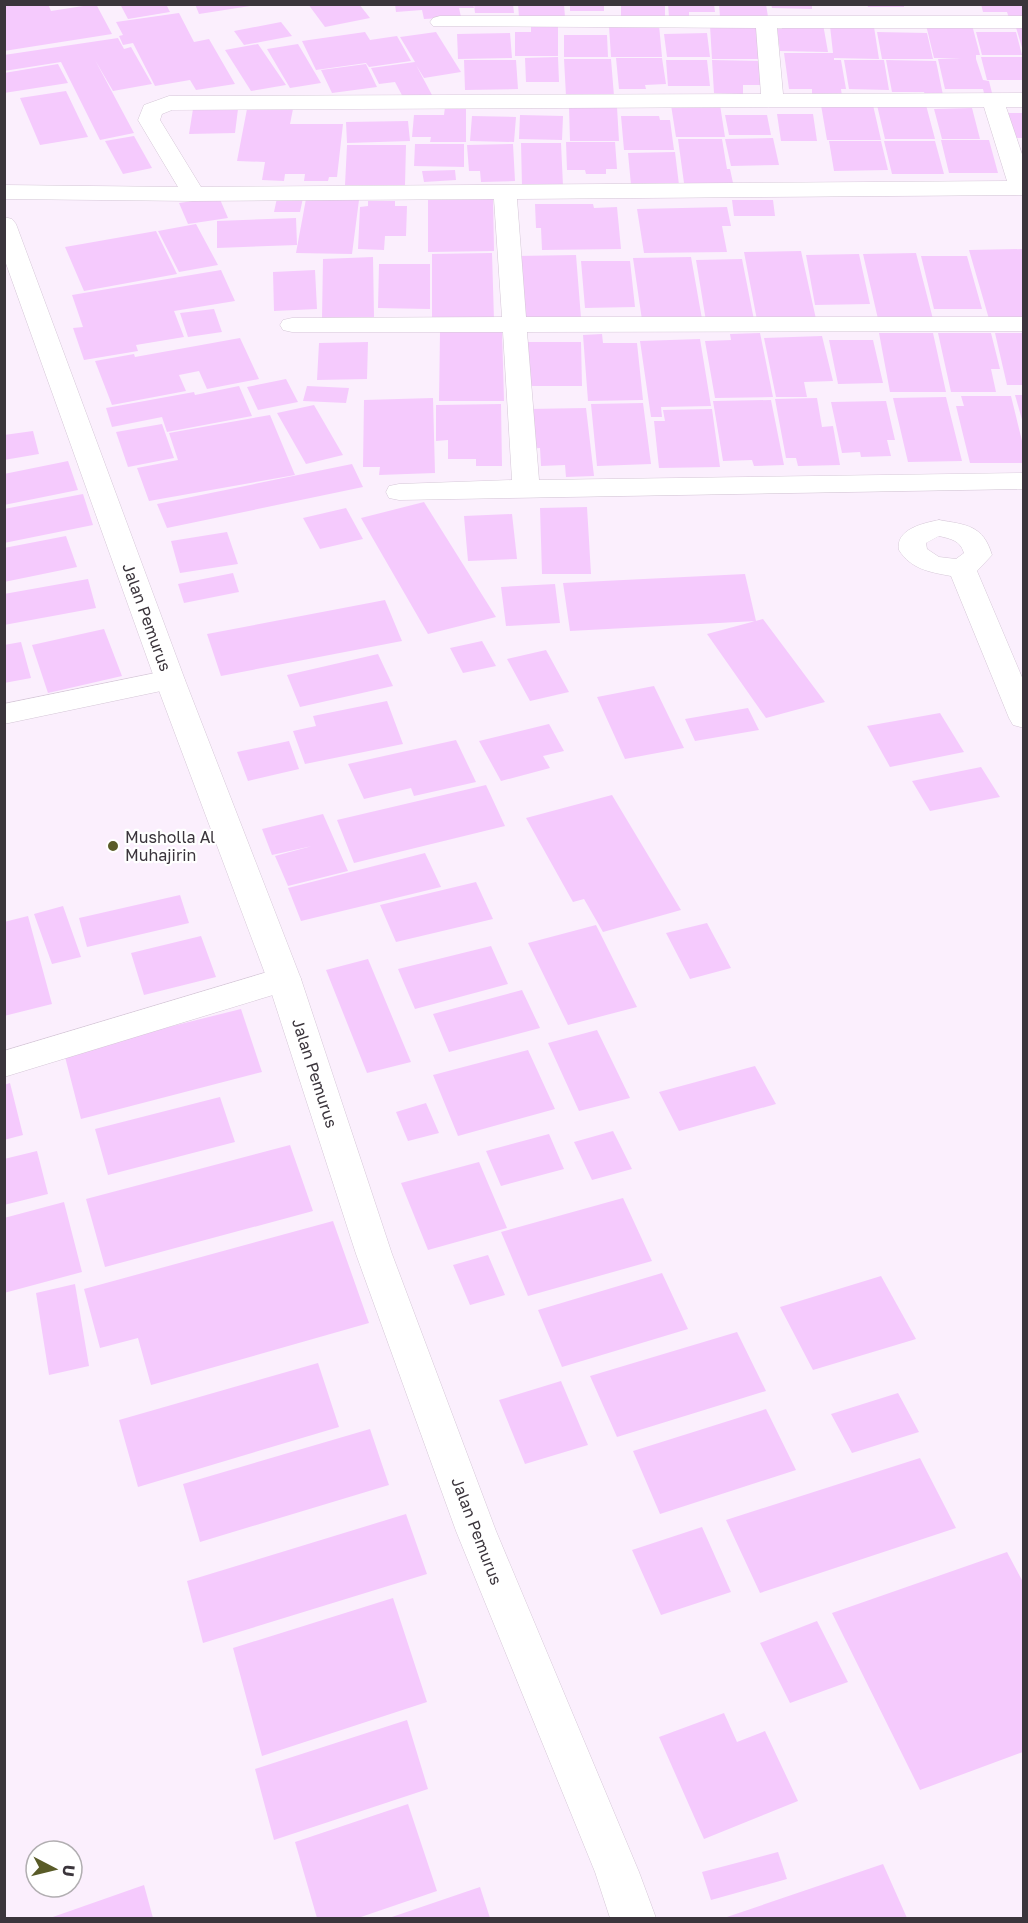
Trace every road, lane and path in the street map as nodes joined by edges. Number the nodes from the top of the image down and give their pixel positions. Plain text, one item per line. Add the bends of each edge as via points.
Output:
1 (977, 13) edge
2 (440, 22) dead end
3 (766, 22) junction
4 (1023, 22) edge
5 (993, 100) junction
6 (1023, 100) edge
7 (773, 102) junction
8 (1022, 188) edge
9 (505, 191) junction
10 (4, 192) edge
11 (194, 194) junction
12 (4, 224) edge
13 (1023, 324) edge
14 (292, 325) dead end
15 (513, 327) junction
16 (1023, 481) edge
17 (526, 488) junction
18 (399, 492) dead end
19 (963, 569) dead end
20 (170, 680) junction
21 (4, 714) edge
22 (1023, 718) edge
23 (284, 979) junction
24 (4, 1064) edge
25 (633, 1918) edge

1 - 3 street
1 - 4 street
2 - 3 street
3 - 7 street
5 - 6 street
5 - 7 street
5 - 8 street
7 - 11 street via 160,105 152,110 150,120
8 - 9 street
9 - 11 street
9 - 15 street
10 - 11 street
12 - 20 street, Jalan Pemurus
13 - 15 street
14 - 15 street
15 - 17 street
16 - 17 street
17 - 18 street
19 - 22 street
20 - 21 street
20 - 23 street, Jalan Pemurus
23 - 24 street
23 - 25 street, Jalan Pemurus via 374,1254 476,1531

